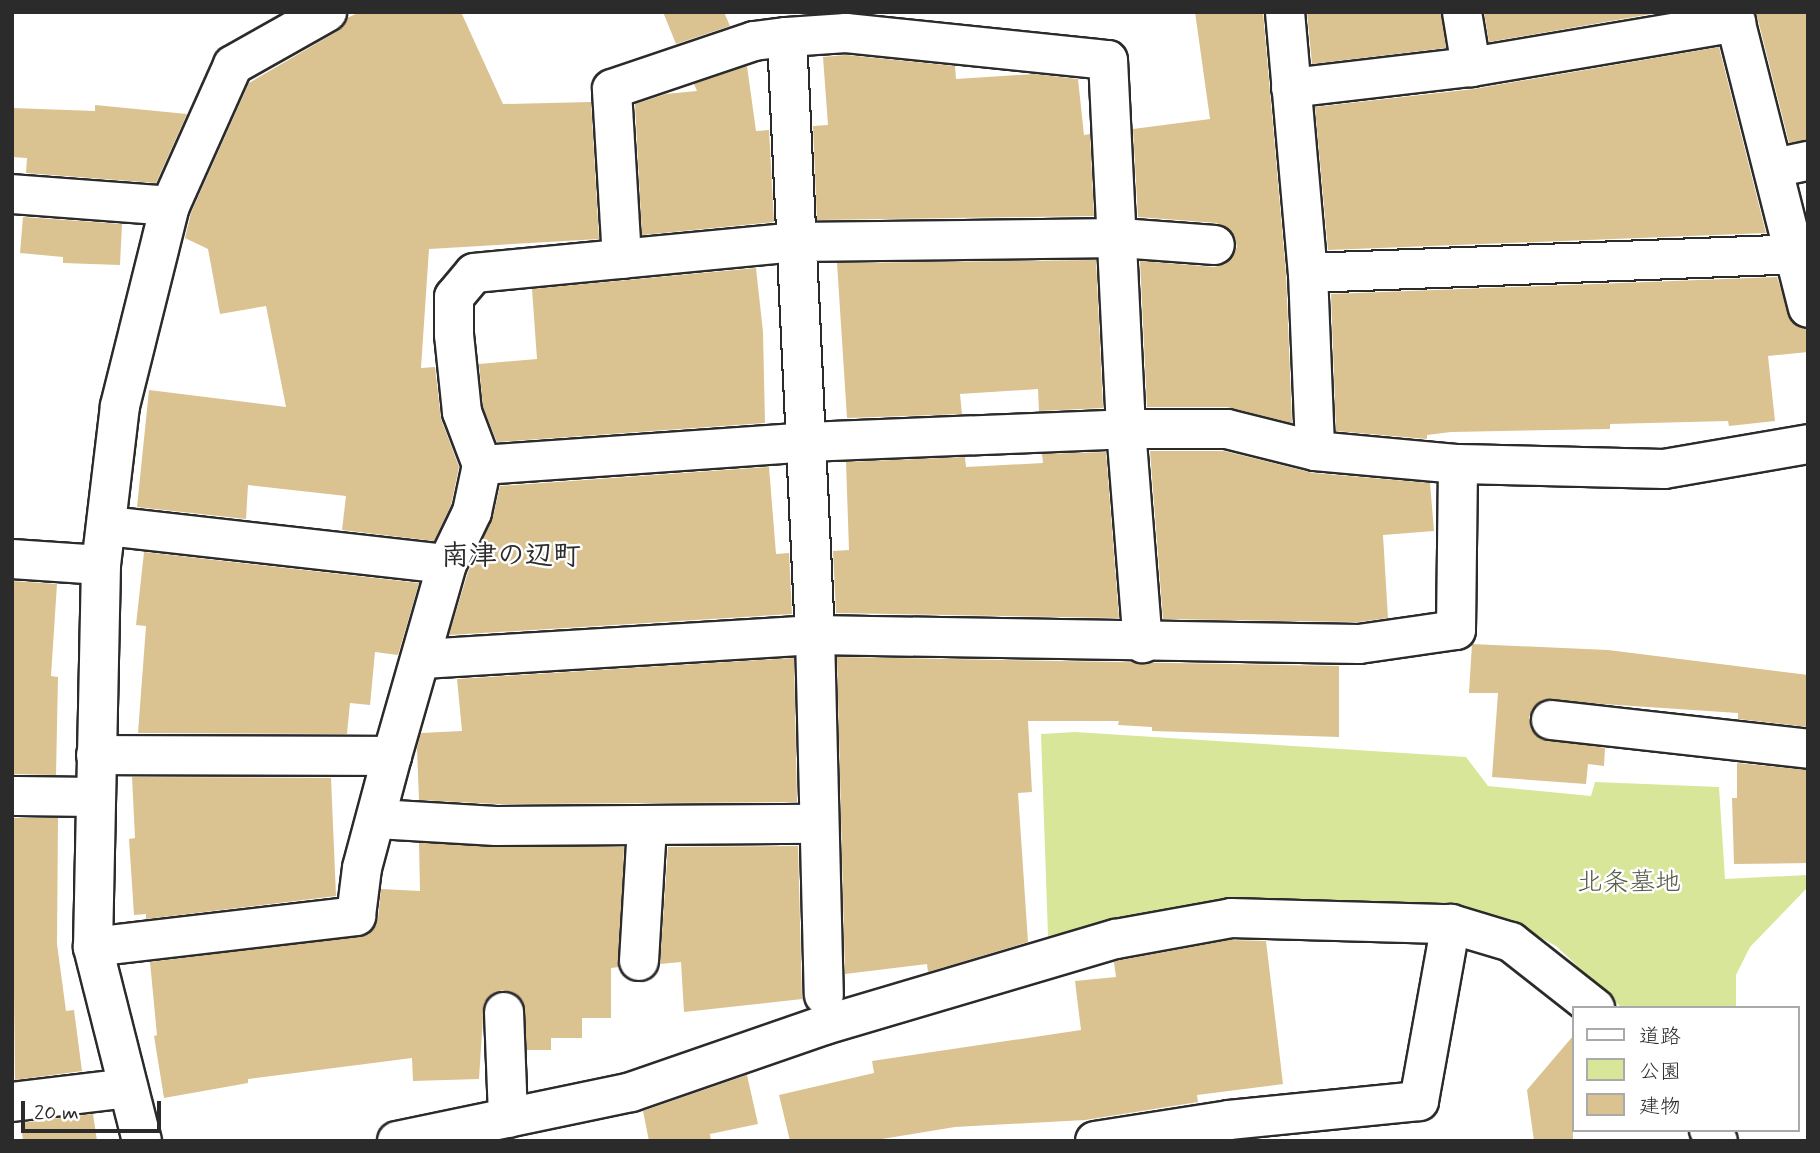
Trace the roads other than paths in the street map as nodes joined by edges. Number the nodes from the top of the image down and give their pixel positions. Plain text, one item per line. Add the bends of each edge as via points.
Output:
1 (327, 12) edge
2 (1285, 12) edge
3 (1462, 12) edge
4 (1734, 17) edge
5 (787, 37) junction
6 (1471, 67) junction
7 (1291, 88) junction
8 (1791, 164) edge
9 (12, 194) edge
10 (170, 206) junction
11 (1120, 238) junction
12 (796, 242) junction
13 (1215, 245) dead end
14 (1795, 254) junction
15 (622, 259) junction
16 (1308, 273) junction
17 (1808, 308) edge
18 (1126, 429) junction
19 (807, 442) junction
20 (1808, 443) edge
21 (1315, 451) junction
22 (1458, 464) junction
23 (482, 465) junction
24 (108, 526) junction
25 (12, 559) edge
26 (447, 564) junction
27 (101, 565) junction
28 (815, 635) junction
29 (1143, 643) junction
30 (423, 659) junction
31 (1551, 720) dead end
32 (1808, 749) edge
33 (96, 755) junction
34 (392, 756) junction
35 (12, 796) edge
36 (95, 797) junction
37 (377, 819) junction
38 (818, 824) junction
39 (647, 825) junction
40 (1451, 924) junction
41 (93, 947) junction
42 (639, 961) dead end
43 (824, 995) dead end
44 (1592, 1006) edge
45 (504, 1012) dead end
46 (127, 1087) junction
47 (12, 1102) edge
48 (508, 1118) junction
49 (1230, 1130) edge
50 (142, 1141) edge
51 (397, 1141) edge
52 (1094, 1141) edge

1 - 10 street via 233,65
2 - 7 street
3 - 6 street
4 - 6 street
4 - 8 street
5 - 11 street via 846,33 1108,60
5 - 12 street
5 - 15 street via 754,41 612,89
6 - 7 street
7 - 16 street
8 - 14 street
9 - 10 street
10 - 24 street via 120,406
11 - 12 street
11 - 13 street
11 - 18 street
12 - 15 street
12 - 19 street
14 - 16 street
14 - 17 street
15 - 23 street via 474,273 454,297 463,412
16 - 21 street
18 - 19 street
18 - 21 street via 1227,429
18 - 29 street
19 - 23 street
19 - 28 street
20 - 22 street via 1664,469
21 - 22 street
22 - 29 street via 1456,630 1360,644
23 - 26 street via 472,512
24 - 26 street
24 - 27 street
25 - 27 street
26 - 30 street
27 - 33 street
28 - 29 street
28 - 30 street
28 - 38 street
30 - 34 street
31 - 32 street
33 - 34 street
33 - 36 street
34 - 37 street
35 - 36 street
36 - 41 street
37 - 39 street via 496,827
37 - 41 street via 362,868 356,916
38 - 39 street
38 - 43 street
39 - 42 street
40 - 44 street via 1511,942
40 - 48 street via 1231,918 1116,939 825,1025 631,1092
40 - 49 street via 1419,1101
41 - 46 street
45 - 48 street
46 - 47 street
46 - 50 street
48 - 51 street
49 - 52 street

